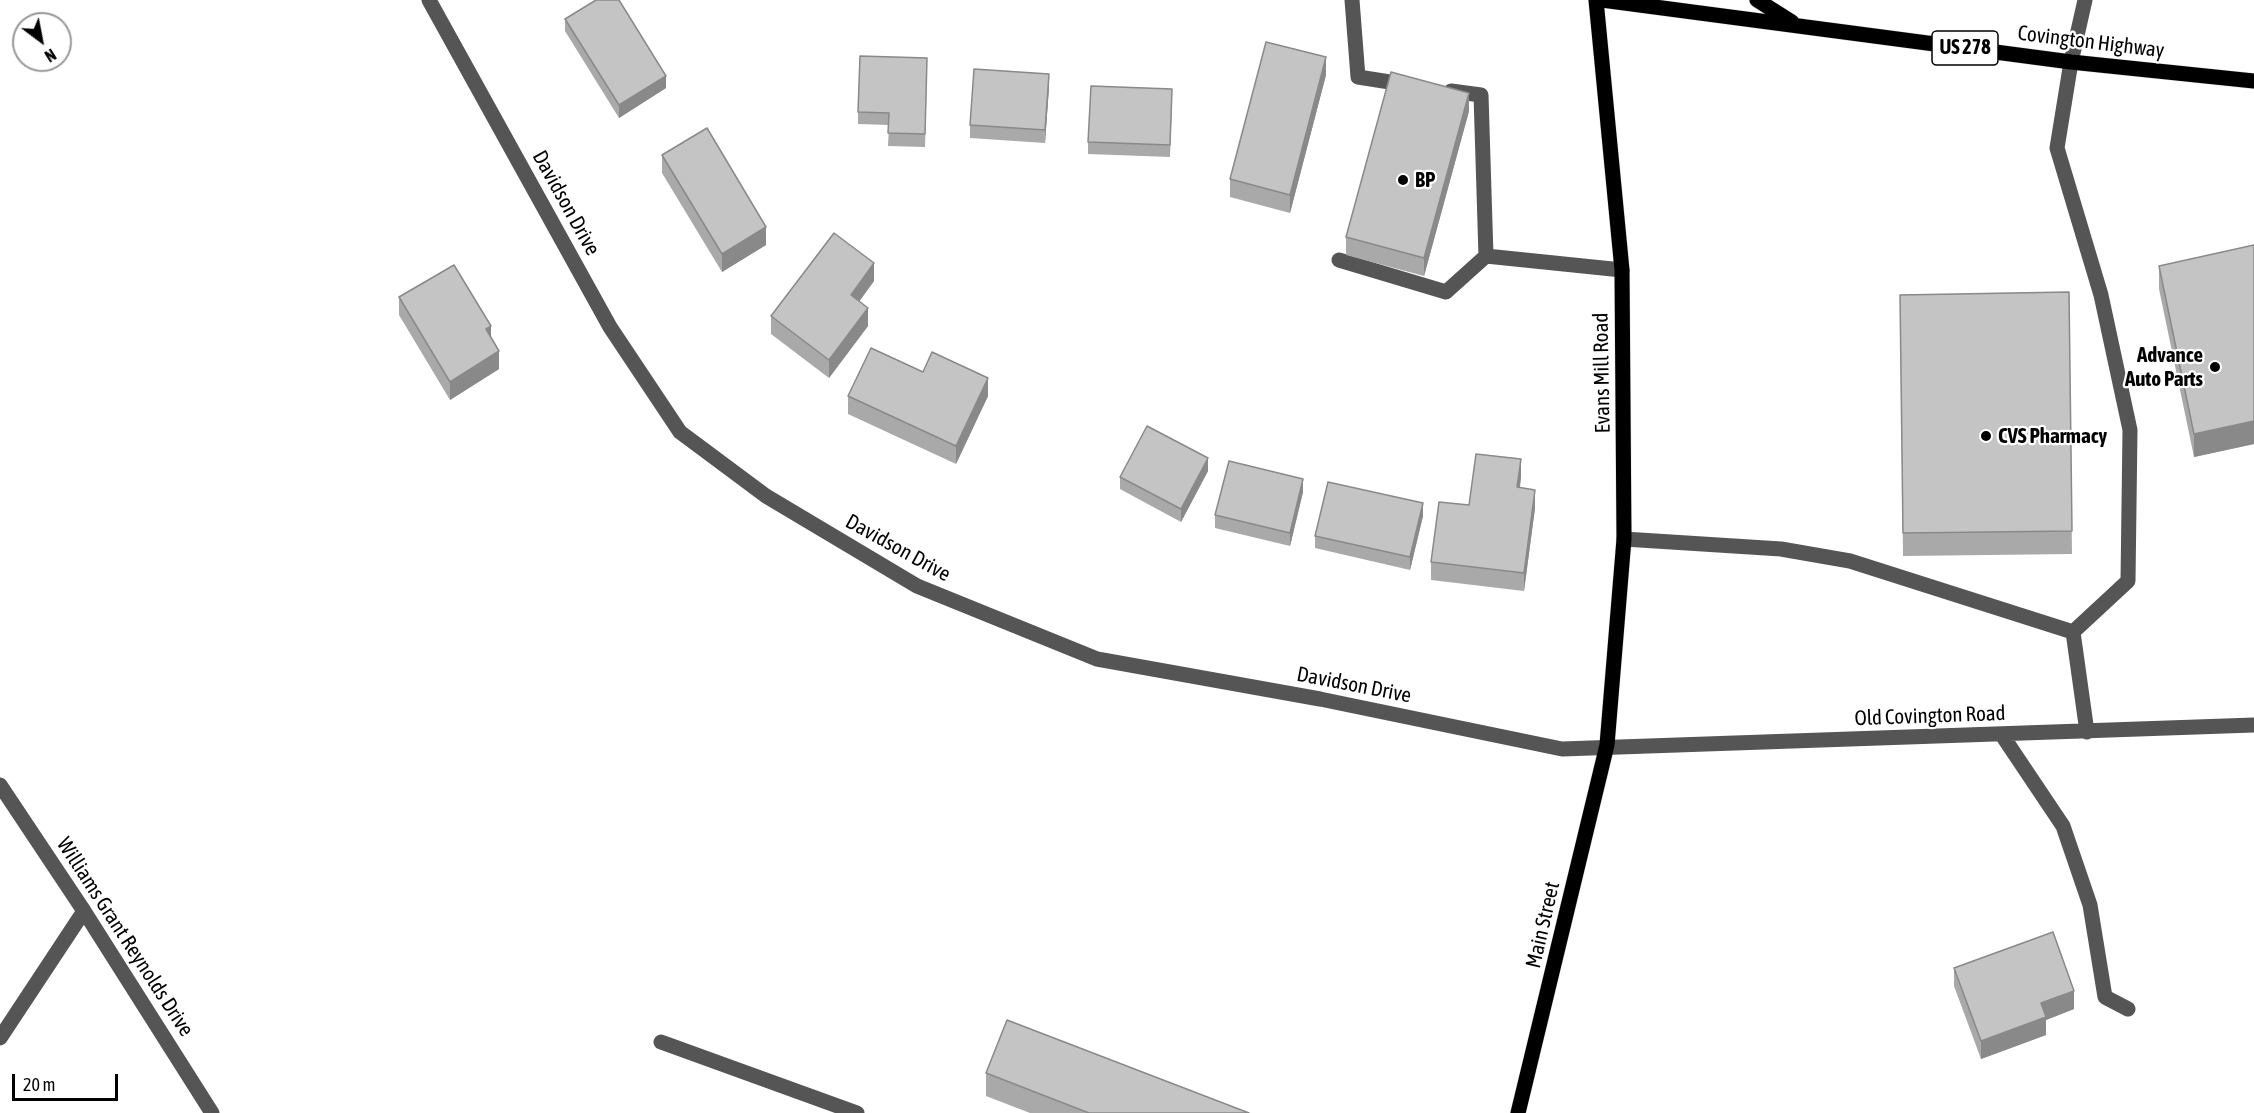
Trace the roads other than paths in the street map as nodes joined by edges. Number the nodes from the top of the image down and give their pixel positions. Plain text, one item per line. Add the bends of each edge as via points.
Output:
1 (429, 0) edge
2 (1352, 0) edge
3 (1596, 0) edge
4 (1602, 0) edge
5 (1757, 0) edge
6 (2085, 0) edge
7 (1797, 25) junction
8 (2071, 62) junction
9 (2254, 81) edge
10 (1486, 256) junction
11 (1339, 260) dead end
12 (1622, 270) junction
13 (1624, 539) junction
14 (2073, 632) junction
15 (2254, 725) edge
16 (2087, 732) junction
17 (2002, 735) junction
18 (1607, 745) junction
19 (0, 785) edge
20 (84, 910) junction
21 (2128, 1009) dead end
22 (0, 1038) edge
23 (661, 1042) dead end
24 (212, 1113) edge
25 (857, 1113) edge
26 (1518, 1113) edge

1 - 18 street, Davidson Drive via 610,327 680,432 766,496 917,586 1097,658 1562,749
2 - 10 street via 1358,77 1480,95
3 - 12 main road, Evans Mill Road
4 - 7 main road, Covington Highway / US 278
5 - 7 main road
6 - 8 street
7 - 8 main road, Covington Highway / US 278
8 - 9 main road, Covington Highway / US 278
8 - 14 street via 2057,148 2101,295 2130,430 2128,581
10 - 11 street via 1446,292
10 - 12 street
12 - 13 main road, Evans Mill Road
13 - 14 street via 1781,549 1850,561
13 - 18 main road, Evans Mill Road
14 - 16 street
15 - 16 street, Old Covington Road
16 - 17 street, Old Covington Road
17 - 18 street, Old Covington Road
17 - 21 street via 2063,826 2090,905 2105,997
18 - 26 main road, Main Street
19 - 20 street, Williams Grant Reynolds Drive
20 - 22 street
20 - 24 street, Williams Grant Reynolds Drive
23 - 25 street

